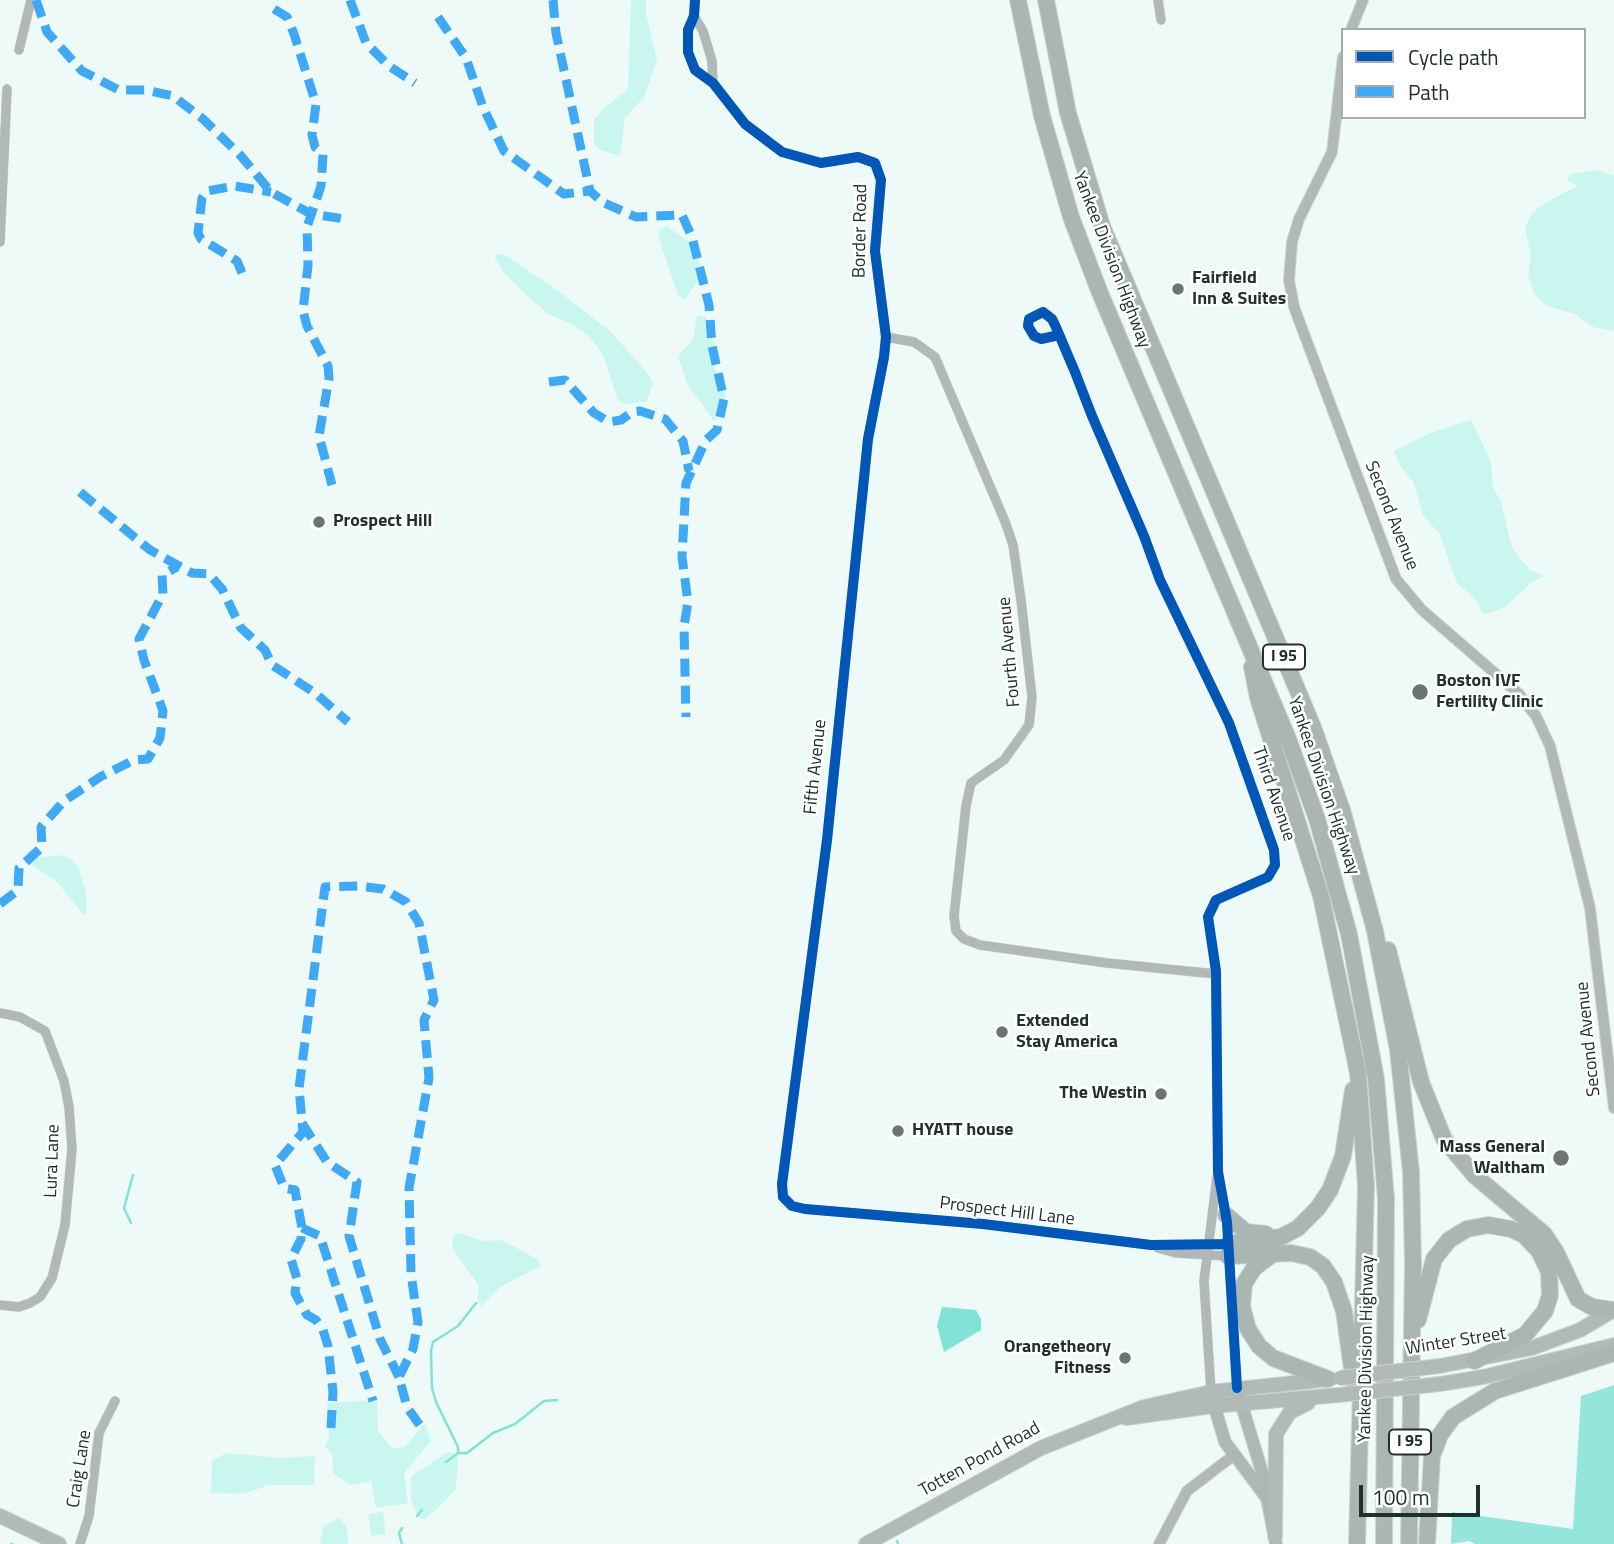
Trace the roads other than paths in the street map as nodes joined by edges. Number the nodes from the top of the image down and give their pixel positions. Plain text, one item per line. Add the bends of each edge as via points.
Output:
1 (31, 0) edge
2 (695, 0) edge
3 (1018, 0) edge
4 (1046, 0) edge
5 (1158, 0) edge
6 (1363, 0) edge
7 (694, 16) junction
8 (1161, 20) dead end
9 (1352, 28) edge
10 (19, 50) dead end
11 (1341, 74) edge
12 (713, 83) junction
13 (7, 89) dead end
14 (0, 242) edge
15 (1059, 335) dead end
16 (886, 337) junction
17 (1245, 634) junction
18 (1371, 913) junction
19 (1216, 974) junction
20 (0, 1013) edge
21 (1352, 1046) junction
22 (1614, 1108) edge
23 (1218, 1172) junction
24 (785, 1200) joint
25 (1322, 1202) junction
26 (1226, 1215) junction
27 (1151, 1245) junction
28 (1207, 1245) junction
29 (1228, 1250) junction
30 (1274, 1253) junction
31 (1206, 1256) junction
32 (0, 1305) edge
33 (1614, 1310) edge
34 (1412, 1339) junction
35 (1614, 1345) edge
36 (1614, 1353) edge
37 (1474, 1361) junction
38 (1334, 1378) junction
39 (1237, 1388) junction
40 (1339, 1397) junction
41 (1212, 1399) junction
42 (115, 1401) dead end
43 (1241, 1404) junction
44 (1234, 1455) junction
45 (1266, 1497) junction
46 (1358, 1508) junction
47 (0, 1516) edge
48 (1275, 1540) edge
49 (60, 1544) edge
50 (80, 1544) edge
51 (866, 1544) edge
52 (1159, 1544) edge
53 (1357, 1544) edge
54 (1384, 1544) edge
55 (1409, 1544) edge
56 (1427, 1544) edge

1 - 10 street
2 - 7 street, Border Road
3 - 17 highway, Yankee Division Highway / I 95 via 1039,106 1071,217
4 - 18 highway, Yankee Division Highway / I 95 via 1068,113 1102,226 1313,727
5 - 8 street
6 - 9 street
7 - 12 street, Border Road via 712,61
7 - 12 street, Border Road via 688,30 688,52 695,70
11 - 22 street, Second Avenue via 1332,152 1292,242 1289,275 1294,307 1393,573 1422,610 1519,694 1550,746 1590,908
12 - 16 street, Border Road via 745,124 782,152 821,163 858,158 875,163 881,180 875,251
13 - 14 street
15 - 19 street, Third Avenue via 1160,580 1229,723 1274,850 1275,865 1269,877 1222,897 1211,908
16 - 19 street, Fourth Avenue via 915,342 938,363 1010,534 1021,600 1032,697 1030,725 1004,760 971,783 955,902 956,931 981,945
16 - 24 street, Fifth Avenue via 866,449 827,840 782,1184
17 - 21 highway via 1258,698 1321,896
17 - 54 highway, Yankee Division Highway / I 95 via 1295,754 1326,848 1372,1051 1387,1219
18 - 33 highway via 1393,962 1421,1082 1444,1139 1475,1176 1548,1240 1578,1299 1592,1307
18 - 34 highway, Yankee Division Highway / I 95 via 1394,1021 1409,1142
19 - 23 street, Third Avenue
20 - 32 street, Lura Lane via 20,1017 46,1031 64,1081 72,1149 65,1225 52,1278 40,1297 30,1303
21 - 25 highway via 1348,1135
21 - 46 highway via 1366,1170
23 - 26 street, Third Avenue
23 - 28 street, Third Avenue
24 - 27 street, Prospect Hill Lane via 805,1209 983,1224
25 - 26 highway via 1289,1226 1265,1234 1246,1232
25 - 29 highway via 1286,1235
26 - 29 street, Third Avenue
27 - 28 street, Prospect Hill Lane
27 - 31 street, Prospect Hill Lane
28 - 29 street, Prospect Hill Lane
28 - 31 street, Third Avenue
29 - 30 highway
29 - 31 street, Prospect Hill Lane
29 - 39 street, Third Avenue
30 - 38 highway via 1254,1268 1244,1284 1247,1325 1273,1358
30 - 46 highway via 1315,1259 1329,1273 1339,1294 1353,1373
31 - 41 street, Third Avenue via 1204,1292
33 - 37 main road, Winter Street via 1559,1339
34 - 37 highway via 1432,1265 1444,1244 1474,1227 1511,1228 1529,1240 1543,1258 1550,1280 1548,1303 1525,1335
34 - 55 highway, Yankee Division Highway / I 95
35 - 40 main road, Winter Street, bridge via 1483,1377
36 - 56 highway via 1494,1391 1453,1417 1432,1456
37 - 38 main road, Winter Street, bridge
38 - 39 main road, Winter Street
39 - 41 main road, Winter Street
39 - 43 main road
40 - 43 main road, Winter Street
40 - 48 main road via 1297,1406 1278,1428
41 - 43 main road, Winter Street
41 - 44 main road via 1220,1432
41 - 51 main road, Totten Pond Road via 1117,1418 1041,1448
42 - 50 street, Craig Lane via 99,1433 89,1516
43 - 45 main road
44 - 45 main road
44 - 52 street via 1187,1492
45 - 48 main road
46 - 53 highway
47 - 49 main road

